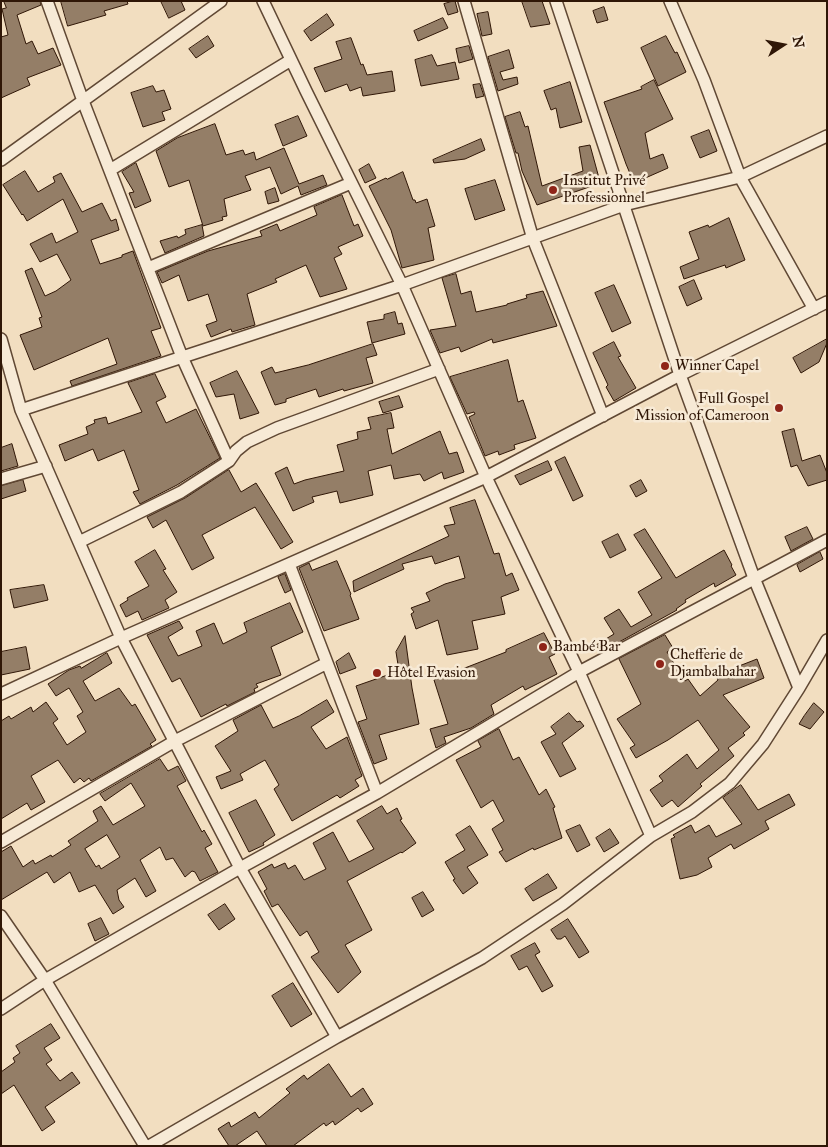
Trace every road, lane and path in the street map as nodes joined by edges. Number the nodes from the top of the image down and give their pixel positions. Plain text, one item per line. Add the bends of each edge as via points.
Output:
1 (47, 1) edge
2 (221, 1) edge
3 (263, 1) edge
4 (464, 1) edge
5 (556, 1) edge
6 (670, 1) edge
7 (291, 60) junction
8 (83, 101) junction
9 (827, 136) edge
10 (1, 160) edge
11 (110, 170) junction
12 (740, 177) junction
13 (351, 183) junction
14 (624, 205) junction
15 (533, 239) junction
16 (148, 268) junction
17 (402, 285) junction
18 (827, 302) edge
19 (814, 309) junction
20 (1, 338) edge
21 (182, 357) junction
22 (438, 369) junction
23 (680, 375) junction
24 (21, 410) junction
25 (603, 416) junction
26 (229, 461) junction
27 (46, 466) junction
28 (486, 476) junction
29 (1, 479) edge
30 (827, 540) edge
31 (79, 542) junction
32 (289, 564) junction
33 (754, 578) junction
34 (121, 638) junction
35 (827, 640) edge
36 (327, 663) junction
37 (579, 672) junction
38 (799, 688) junction
39 (1, 694) edge
40 (175, 741) junction
41 (377, 793) junction
42 (651, 836) junction
43 (1, 842) edge
44 (240, 868) junction
45 (1, 916) edge
46 (45, 980) junction
47 (1, 1009) edge
48 (337, 1037) junction
49 (147, 1146) edge

1 - 8 street
2 - 8 street
3 - 7 street
4 - 15 street
5 - 14 street
6 - 12 street
7 - 11 street
7 - 13 street
8 - 10 street
8 - 11 street
9 - 12 street
11 - 16 street
12 - 14 street
12 - 19 street
13 - 16 street
13 - 17 street
14 - 15 street
14 - 23 street
15 - 17 street
15 - 25 street
16 - 21 street
17 - 21 street
17 - 22 street
18 - 19 street
19 - 23 street
20 - 24 street
21 - 24 street
21 - 26 street
22 - 26 street via 277,428 247,442
22 - 28 street
23 - 25 street
23 - 33 street
24 - 27 street
25 - 28 street
26 - 31 street via 181,492
27 - 29 street
27 - 31 street
28 - 32 street
28 - 37 street
30 - 33 street
31 - 34 street
32 - 34 street
32 - 36 street
33 - 37 street
33 - 38 street
34 - 39 street
34 - 40 street
35 - 38 street
36 - 40 street
36 - 41 street
37 - 41 street
37 - 42 street
38 - 42 street via 763,744 730,783 692,812
40 - 43 street
40 - 44 street
41 - 44 street
42 - 48 street via 563,904 482,958
44 - 46 street
44 - 48 street
45 - 46 street
46 - 47 street
46 - 49 street
48 - 49 street

